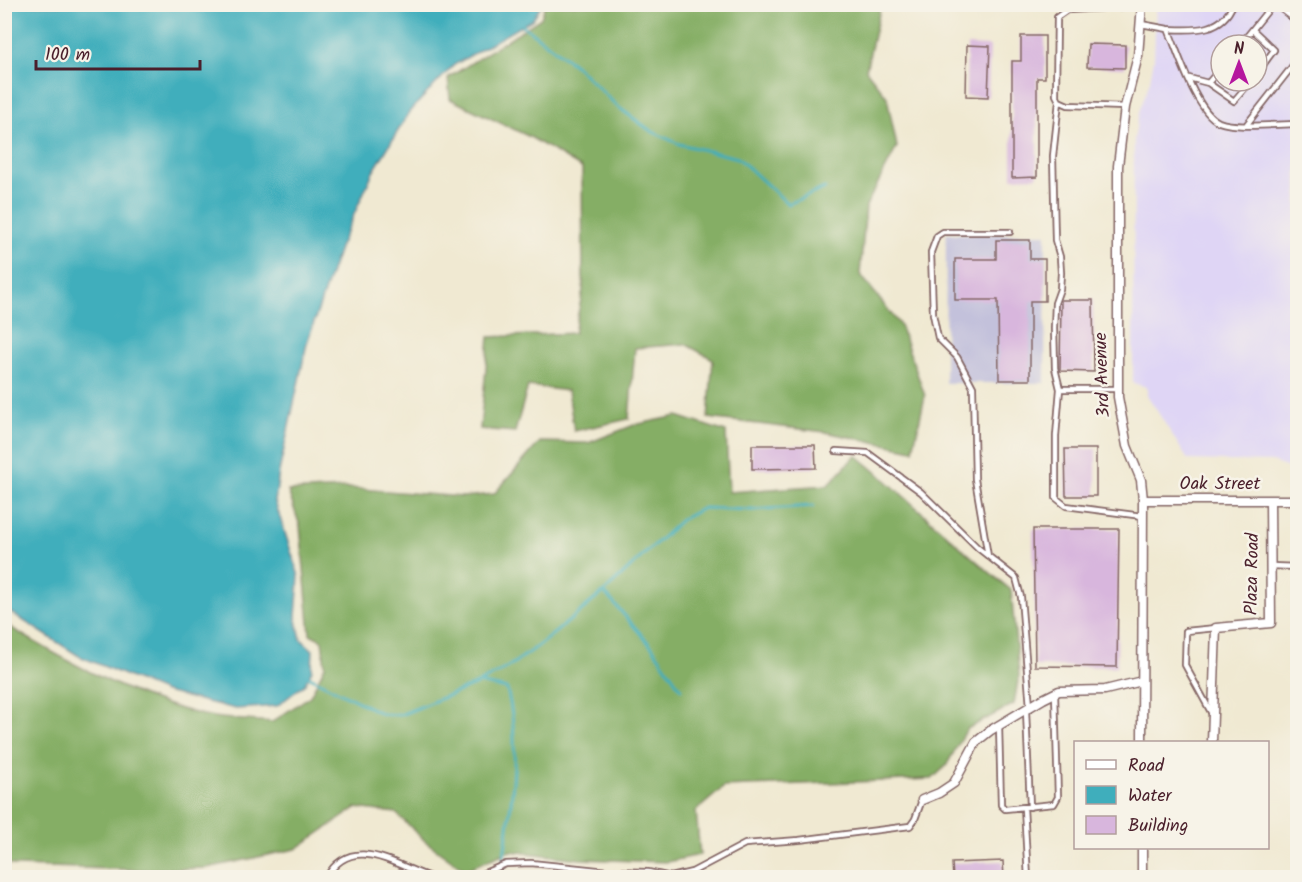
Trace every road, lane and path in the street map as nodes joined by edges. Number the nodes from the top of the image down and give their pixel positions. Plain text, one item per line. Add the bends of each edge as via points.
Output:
1 (1233, 4) edge
2 (1274, 4) edge
3 (1142, 5) edge
4 (1298, 22) edge
5 (1141, 24) junction
6 (1168, 29) junction
7 (1253, 30) junction
8 (1250, 33) edge
9 (1256, 33) edge
10 (1269, 45) edge
11 (1269, 57) edge
12 (1298, 59) edge
13 (1189, 78) junction
14 (1208, 83) edge
15 (1222, 93) edge
16 (1241, 93) edge
17 (1059, 101) junction
18 (1125, 107) junction
19 (1246, 124) junction
20 (1298, 124) edge
21 (1010, 232) dead end
22 (1060, 389) junction
23 (1118, 389) junction
24 (837, 451) dead end
25 (1143, 500) junction
26 (1270, 500) junction
27 (1298, 500) edge
28 (1142, 516) junction
29 (988, 556) junction
30 (1271, 566) junction
31 (1298, 567) edge
32 (1216, 628) junction
33 (1142, 681) junction
34 (1055, 693) junction
35 (1028, 709) junction
36 (1212, 715) junction
37 (999, 725) junction
38 (1142, 741) edge
39 (1212, 741) edge
40 (922, 800) joint
41 (1027, 807) junction
42 (1142, 849) edge
43 (326, 878) edge
44 (433, 878) edge
45 (472, 878) edge
46 (1028, 878) edge
47 (1142, 878) edge

1 - 6 lane via 1227,17 1214,26
2 - 4 lane
2 - 7 lane
3 - 5 street, 3rd Avenue
3 - 17 lane via 1059,12
5 - 6 lane
5 - 18 street, 3rd Avenue via 1138,56
6 - 13 lane
7 - 8 lane
7 - 9 lane
10 - 11 lane via 1274,50
12 - 19 lane
13 - 14 lane
13 - 19 lane via 1202,107 1213,119
15 - 16 lane via 1234,101
17 - 18 lane via 1068,105
17 - 22 lane via 1053,156 1055,240 1061,273 1054,328
18 - 23 street, 3rd Avenue via 1118,165
19 - 20 lane
21 - 29 lane via 944,232 931,252 933,314 938,338 957,357 973,387 975,479
22 - 23 lane
22 - 28 lane via 1056,498 1066,506
23 - 25 street, 3rd Avenue via 1120,417 1141,480
24 - 29 lane via 868,453 921,492
25 - 26 street, Oak Street
25 - 28 street, 3rd Avenue
26 - 27 street, Oak Street
26 - 30 street, Plaza Road
28 - 33 street, 3rd Avenue
29 - 35 lane via 1016,578 1021,597
30 - 31 lane
30 - 32 street, Plaza Road via 1271,623
32 - 36 street
32 - 36 lane via 1186,631 1185,665
33 - 34 street via 1105,690
33 - 38 street, 3rd Avenue
34 - 35 street
34 - 41 lane via 1058,797 1054,804
35 - 37 street
35 - 41 lane
36 - 39 street
37 - 40 street via 976,742 954,783
37 - 41 lane via 1001,805 1005,809
40 - 45 lane via 910,826 745,844 692,872 671,877 531,863 506,864
41 - 46 lane
42 - 47 street
43 - 44 lane via 345,856 363,854 403,864

